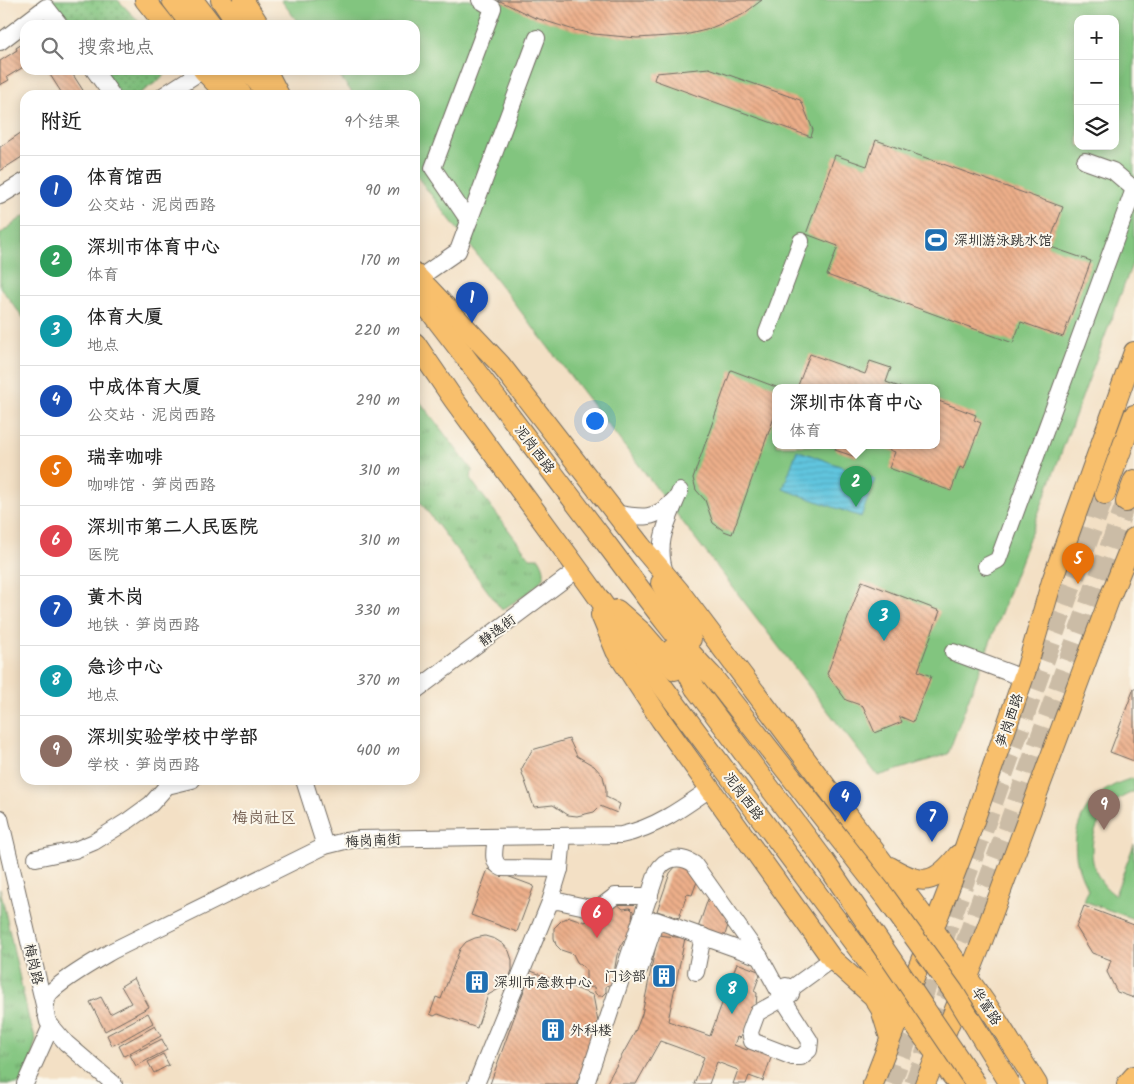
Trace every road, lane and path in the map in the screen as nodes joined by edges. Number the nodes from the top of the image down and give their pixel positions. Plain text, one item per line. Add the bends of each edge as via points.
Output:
1 (172, 0) edge
2 (193, 0) edge
3 (221, 0) edge
4 (243, 0) edge
5 (480, 0) edge
6 (146, 2) edge
7 (28, 20) edge
8 (56, 20) edge
9 (161, 20) edge
10 (187, 20) edge
11 (208, 20) edge
12 (235, 20) edge
13 (256, 20) edge
14 (20, 26) edge
15 (537, 38) dead end
16 (0, 42) edge
17 (98, 75) edge
18 (195, 75) edge
19 (208, 75) edge
20 (228, 75) edge
21 (251, 75) edge
22 (269, 75) edge
23 (279, 75) edge
24 (108, 90) edge
25 (172, 90) edge
26 (222, 90) edge
27 (239, 90) edge
28 (265, 90) edge
29 (276, 90) edge
30 (284, 90) edge
31 (1085, 161) dead end
32 (20, 184) edge
33 (1134, 189) edge
34 (0, 196) edge
35 (469, 222) junction
36 (801, 241) dead end
37 (420, 278) edge
38 (420, 285) edge
39 (420, 287) edge
40 (420, 317) edge
41 (767, 333) dead end
42 (420, 350) edge
43 (1134, 352) edge
44 (1134, 415) edge
45 (1134, 480) edge
46 (1105, 494) tunnel mouth
47 (1126, 502) tunnel mouth
48 (615, 513) junction
49 (1134, 538) edge
50 (641, 546) junction
51 (986, 566) dead end
52 (584, 576) junction
53 (666, 576) junction
54 (953, 652) dead end
55 (712, 676) junction
56 (1023, 678) junction
57 (420, 688) edge
58 (695, 688) junction
59 (171, 785) edge
60 (306, 785) edge
61 (711, 788) junction
62 (0, 818) edge
63 (563, 836) junction
64 (496, 837) junction
65 (325, 846) junction
66 (965, 847) junction
67 (36, 858) dead end
68 (561, 861) junction
69 (884, 863) junction
70 (650, 896) junction
71 (550, 902) junction
72 (934, 930) junction
73 (703, 936) junction
74 (760, 957) junction
75 (832, 959) junction
76 (628, 964) junction
77 (696, 972) dead end
78 (968, 978) junction
79 (953, 991) joint
80 (902, 1007) junction
81 (48, 1019) junction
82 (890, 1038) junction
83 (936, 1053) junction
84 (1134, 1076) edge
85 (25, 1084) edge
86 (114, 1084) edge
87 (476, 1084) edge
88 (586, 1084) edge
89 (873, 1084) edge
90 (925, 1084) edge
91 (958, 1084) edge
92 (976, 1084) edge
93 (1010, 1084) edge
94 (1037, 1084) edge
95 (1127, 1084) edge

1 - 10 main road
2 - 11 main road
3 - 12 main road
4 - 13 main road
5 - 35 street via 493,8 433,168
6 - 9 main road
7 - 8 street via 46,6
14 - 16 street
15 - 35 street
17 - 24 street
18 - 25 street
19 - 26 main road
20 - 27 main road
21 - 28 main road
22 - 29 main road
23 - 30 main road
31 - 33 street via 1113,171
32 - 34 street
33 - 51 street via 998,560
35 - 37 street via 458,250
36 - 41 street
38 - 48 main road, 泥岗西路 via 500,364
39 - 55 main road, 泥岗西路 via 482,378 688,651
40 - 58 main road, 泥岗西路 via 620,579 686,669
42 - 52 main road, 泥岗西路
43 - 56 main road, 笋岗西路 via 1052,581
44 - 46 main road
45 - 47 main road
48 - 50 main road, 泥岗西路
48 - 53 street via 634,517 656,515 680,491 660,548
49 - 78 main road
50 - 53 main road, 泥岗西路
50 - 55 main road, 泥岗西路
52 - 57 street, 静逸街
52 - 58 main road, 泥岗西路
52 - 61 main road via 616,651
52 - 80 main road, 泥岗西路
53 - 69 main road, 泥岗西路
54 - 56 street
55 - 79 main road, 泥岗西路, bridge via 886,898
56 - 66 main road, 笋岗西路
58 - 92 main road, 泥岗西路, bridge via 824,859
59 - 67 street via 144,809 94,842 75,850
60 - 65 street
61 - 63 street, 梅岗南街 via 659,822 634,833
61 - 75 main road
62 - 81 street, 梅岗路
63 - 64 street, 梅岗南街
63 - 68 street
64 - 65 street, 梅岗南街 via 360,839
64 - 68 street via 494,862 502,868
65 - 81 street, 梅岗南街 via 112,951 50,994 46,1001
66 - 69 main road via 944,872 928,880 912,879
66 - 72 main road, 笋岗西路
68 - 71 street
69 - 72 main road, 泥岗西路
70 - 71 street via 615,896 595,909
70 - 74 street via 663,863 673,858 690,862
70 - 76 street
71 - 87 street
72 - 78 main road, 华富路
72 - 80 main road, 笋岗西路
73 - 74 street
73 - 76 street via 656,920 640,968
73 - 77 street
74 - 75 street via 778,990 786,986 787,993
75 - 82 main road via 873,996 881,1009
76 - 88 street
78 - 83 main road
78 - 94 main road, 华富路
79 - 93 main road, 华富路, bridge
80 - 82 main road, 笋岗西路
80 - 83 main road
81 - 85 street, 梅岗南街 via 41,1050
81 - 86 street, 梅岗路 via 66,1043
82 - 89 main road, 笋岗西路
83 - 90 main road
83 - 91 main road
84 - 95 main road

